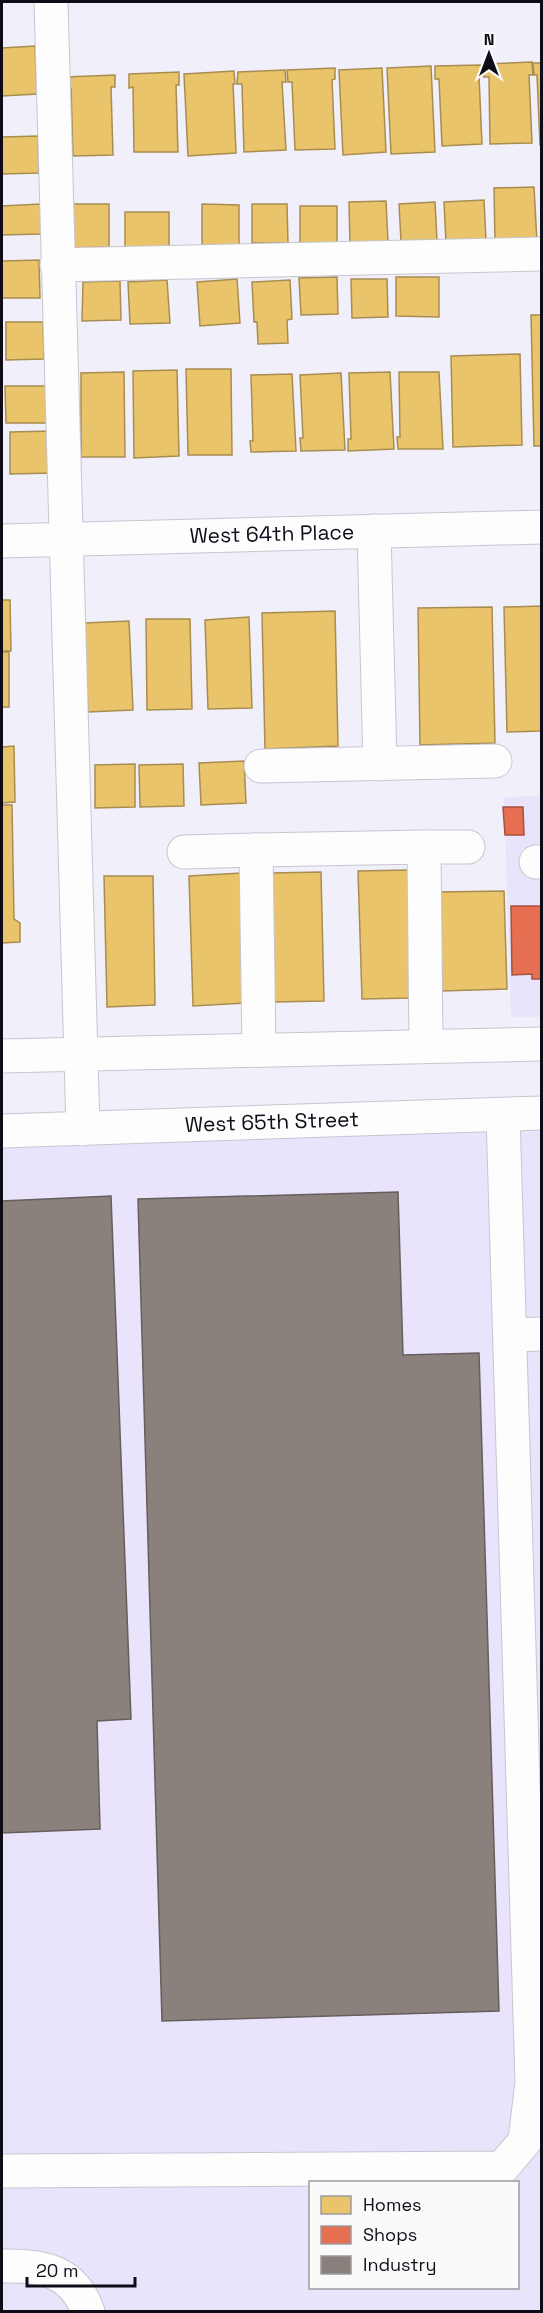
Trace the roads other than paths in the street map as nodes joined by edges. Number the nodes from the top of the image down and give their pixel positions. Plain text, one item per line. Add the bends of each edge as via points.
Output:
1 (51, 2) edge
2 (542, 254) edge
3 (57, 265) junction
4 (542, 527) edge
5 (374, 531) junction
6 (68, 539) junction
7 (2, 541) edge
8 (495, 761) dead end
9 (380, 764) junction
10 (261, 766) dead end
11 (468, 847) dead end
12 (424, 848) junction
13 (256, 850) junction
14 (184, 852) dead end
15 (542, 1044) edge
16 (426, 1047) junction
17 (259, 1050) junction
18 (81, 1054) junction
19 (2, 1056) edge
20 (542, 1113) edge
21 (503, 1115) junction
22 (83, 1129) junction
23 (2, 1131) edge
24 (526, 1335) edge
25 (2, 2171) edge
26 (2, 2266) edge
27 (88, 2312) edge

1 - 3 street
2 - 3 street
3 - 6 street
4 - 5 street, West 64th Place
5 - 6 street, West 64th Place
5 - 9 street
6 - 7 street, West 64th Place
6 - 18 street
8 - 9 street
9 - 10 street
11 - 12 street
12 - 13 street
12 - 16 street
13 - 14 street
13 - 17 street
15 - 16 street
16 - 17 street
17 - 18 street
18 - 19 street
18 - 22 street
20 - 21 street, West 65th Street
21 - 22 street, West 65th Street
21 - 24 street
22 - 23 street, West 65th Street
24 - 25 street via 532,2082 525,2141 502,2168
26 - 27 street via 31,2266 61,2275 83,2296

